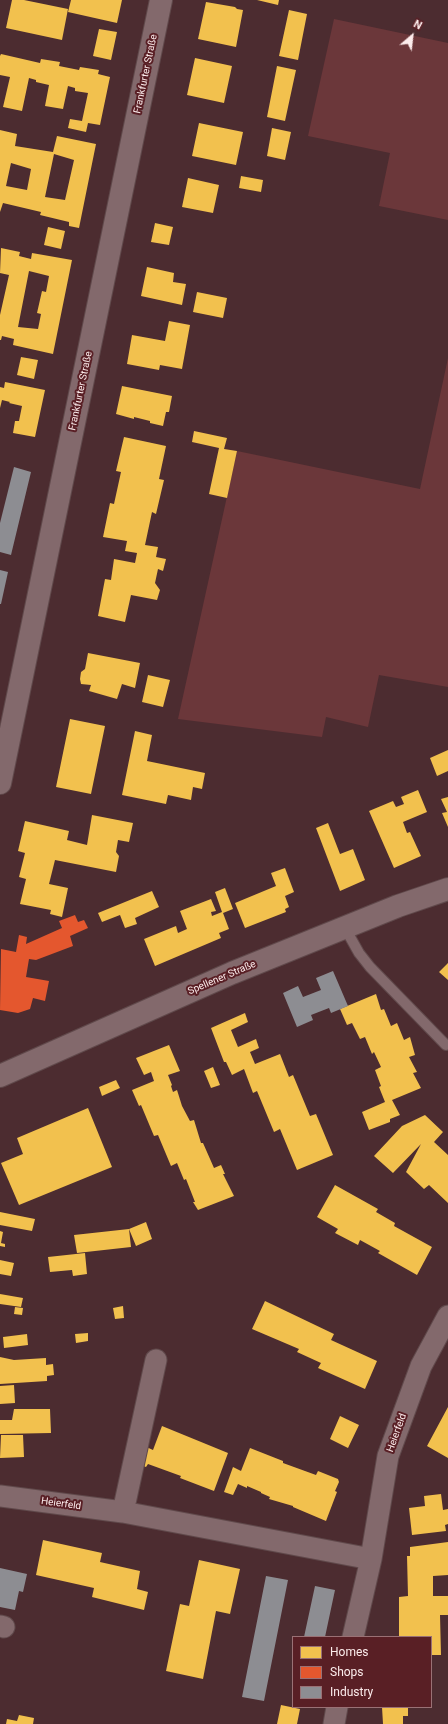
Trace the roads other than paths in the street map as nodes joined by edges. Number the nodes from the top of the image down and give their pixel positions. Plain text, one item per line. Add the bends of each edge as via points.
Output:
1 (162, 0) edge
2 (0, 782) edge
3 (448, 889) edge
4 (344, 928) junction
5 (446, 1045) dead end
6 (0, 1076) edge
7 (448, 1316) edge
8 (156, 1360) dead end
9 (0, 1496) edge
10 (123, 1512) junction
11 (371, 1558) junction
12 (353, 1636) edge
13 (337, 1708) edge
14 (334, 1724) edge

1 - 2 main road, Frankfurter Straße
3 - 4 main road, Spellener Straße
4 - 5 lane via 370,967
4 - 6 main road, Spellener Straße via 232,973
7 - 11 street, Heierfeld via 421,1366 388,1456
8 - 10 street
9 - 10 street, Heierfeld
10 - 11 street, Heierfeld
11 - 12 street, Heierfeld
13 - 14 street

